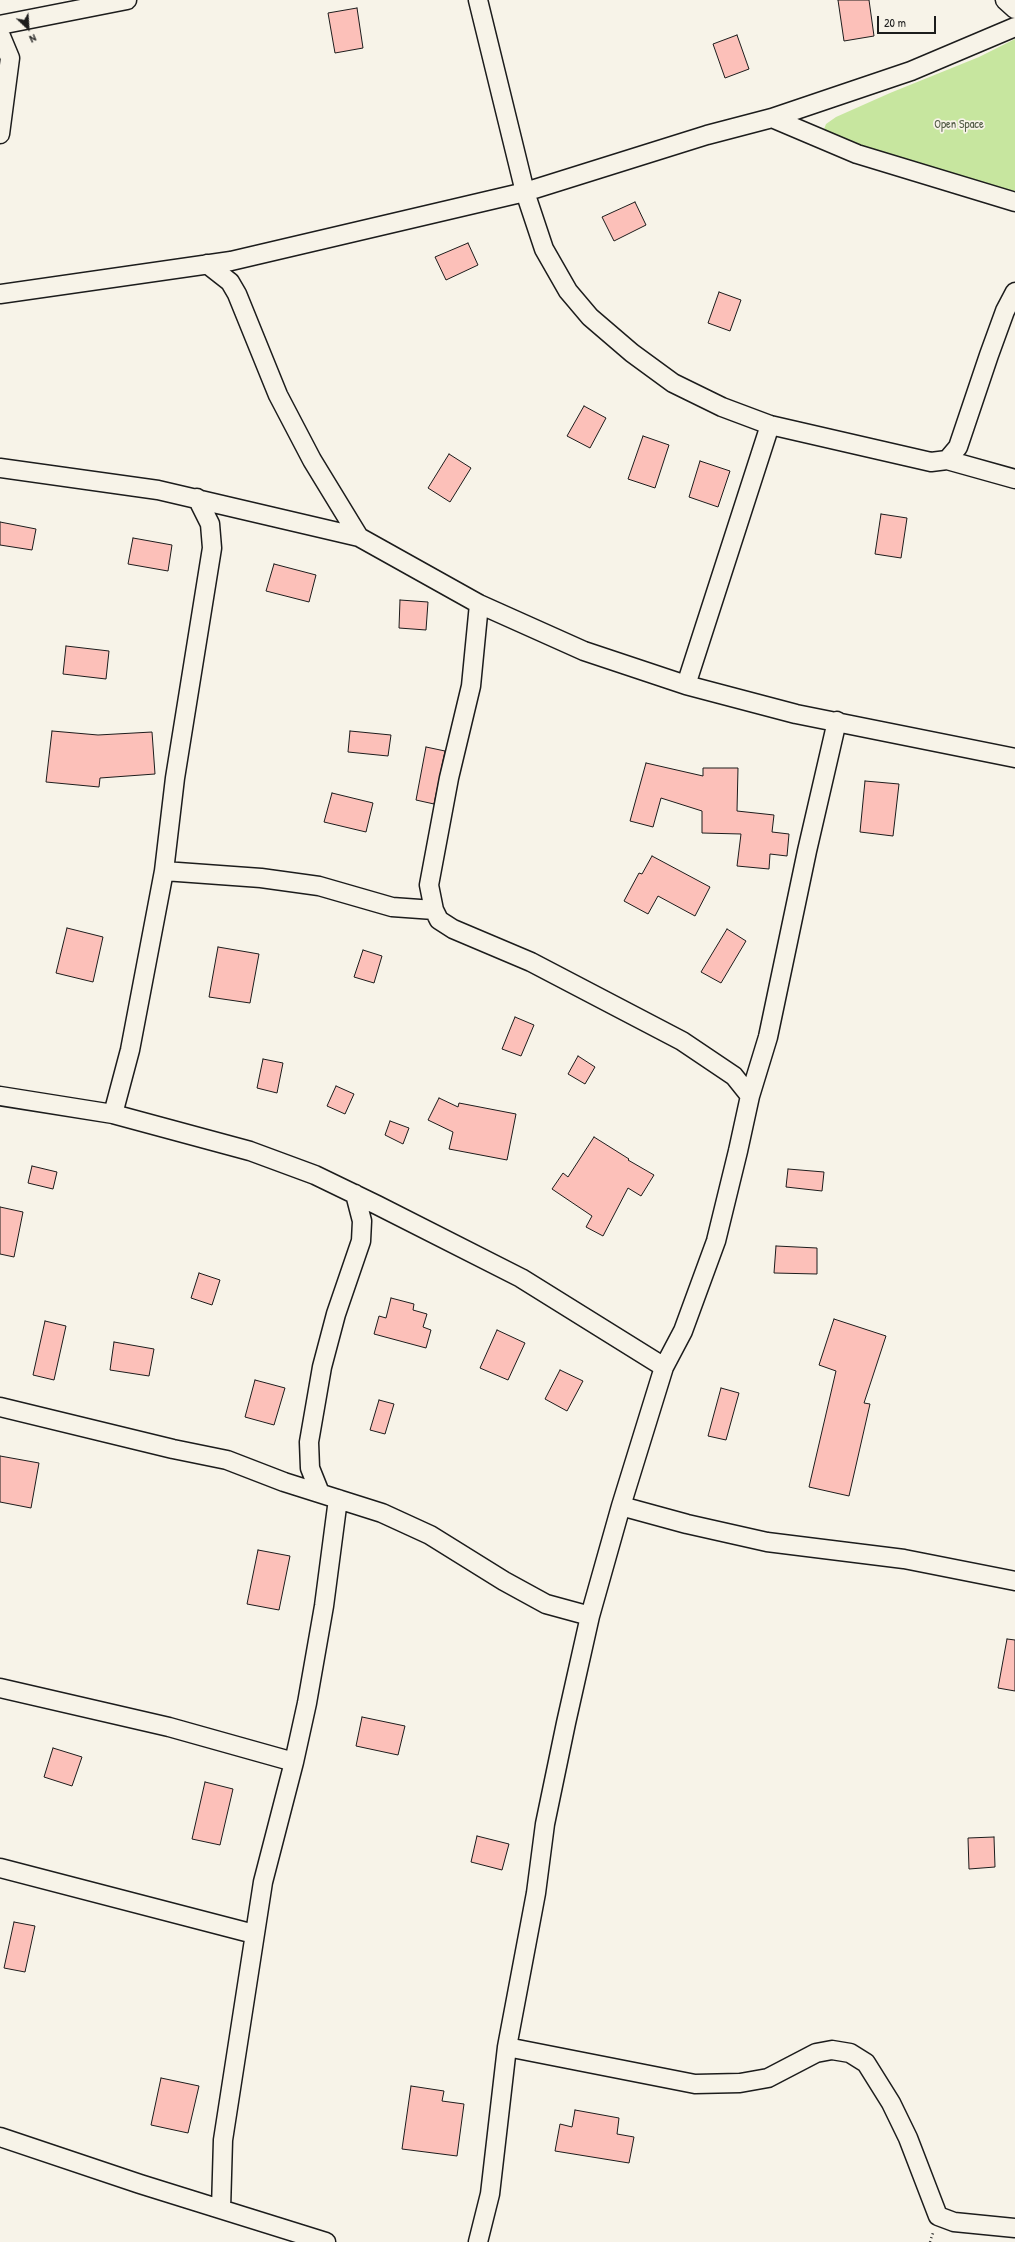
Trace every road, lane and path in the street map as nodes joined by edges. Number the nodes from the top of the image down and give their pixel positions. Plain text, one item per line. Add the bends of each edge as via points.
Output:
1 (127, 0) edge
2 (478, 0) edge
3 (1004, 0) edge
4 (1015, 9) edge
5 (0, 25) edge
6 (1015, 27) edge
7 (0, 34) edge
8 (772, 118) junction
9 (0, 134) edge
10 (525, 192) junction
11 (1015, 202) edge
12 (207, 264) junction
13 (1015, 292) edge
14 (0, 294) edge
15 (770, 425) junction
16 (947, 460) junction
17 (0, 468) edge
18 (1015, 479) edge
19 (197, 498) junction
20 (359, 537) junction
21 (479, 604) junction
22 (686, 685) junction
23 (837, 721) junction
24 (1015, 758) edge
25 (164, 871) junction
26 (434, 910) junction
27 (0, 1096) edge
28 (750, 1096) junction
29 (113, 1114) junction
30 (355, 1194) junction
31 (664, 1367) junction
32 (0, 1407) edge
33 (320, 1493) junction
34 (338, 1499) junction
35 (621, 1506) junction
36 (1015, 1581) edge
37 (590, 1616) junction
38 (0, 1688) edge
39 (294, 1762) junction
40 (0, 1868) edge
41 (254, 1934) junction
42 (507, 2047) junction
43 (0, 2137) edge
44 (221, 2209) junction
45 (1015, 2228) edge
46 (326, 2242) edge
47 (478, 2242) edge

1 - 5 street
2 - 10 street
3 - 4 street
6 - 8 street via 910,71
7 - 9 street via 10,58
8 - 10 street via 707,135
8 - 11 street via 857,154
10 - 12 street via 231,261
10 - 15 street via 544,249 568,291 590,317 632,353 673,383 722,407
12 - 14 street
12 - 20 street via 230,282 237,294 278,395 312,460
13 - 16 street via 991,348 958,447
15 - 16 street via 931,462
15 - 22 street
16 - 18 street
17 - 19 street
19 - 20 street
19 - 25 street via 210,524 212,548 175,778
20 - 21 street
21 - 22 street via 584,651
21 - 26 street via 471,686 449,778 429,885
22 - 23 street via 796,714
23 - 24 street
23 - 28 street via 770,1030
25 - 26 street via 319,886 392,907
25 - 29 street via 130,1050
26 - 28 street via 439,920 453,929 531,962 682,1042 734,1076
27 - 29 street
28 - 31 street via 716,1241 683,1331
29 - 30 street via 250,1151
30 - 31 street via 521,1278
30 - 33 street via 362,1221 361,1241 336,1314 322,1367 309,1442 310,1468
31 - 35 street
32 - 33 street via 227,1460
33 - 34 street
34 - 37 street via 382,1513 430,1535 546,1604
34 - 39 street via 321,1621
35 - 36 street via 767,1542 904,1559
35 - 37 street
37 - 42 street via 547,1817 536,1893
38 - 39 street via 169,1727
39 - 41 street via 262,1882
40 - 41 street
41 - 44 street via 223,2140
42 - 45 street via 695,2084 740,2084 768,2078 816,2053 832,2050 850,2052 866,2063 891,2103 908,2138 938,2216 954,2222
42 - 47 street via 490,2194
43 - 44 street
44 - 46 street

